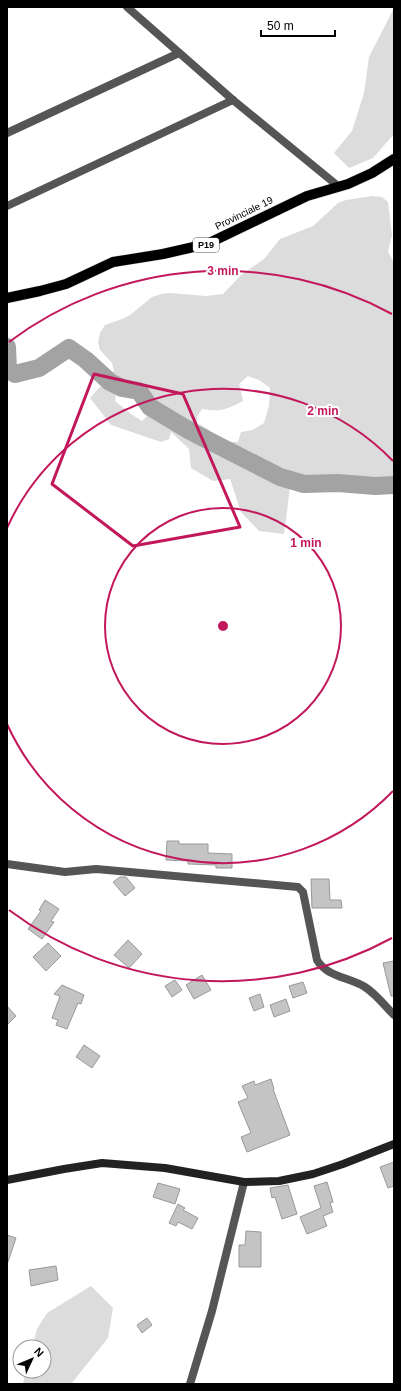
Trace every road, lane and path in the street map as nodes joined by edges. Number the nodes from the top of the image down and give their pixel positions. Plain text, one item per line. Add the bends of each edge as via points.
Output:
1 (127, 7) edge
2 (179, 52) junction
3 (233, 100) junction
4 (7, 133) edge
5 (394, 159) edge
6 (338, 186) junction
7 (7, 206) edge
8 (7, 298) edge
9 (7, 864) edge
10 (394, 1015) edge
11 (394, 1144) edge
12 (7, 1180) edge
13 (244, 1182) junction
14 (190, 1384) edge

1 - 2 street
2 - 3 street
2 - 4 street
3 - 6 street
3 - 7 street
5 - 6 main road, Provinciale 19 / P19 via 372,173
6 - 8 main road, Provinciale 19 / P19 via 307,196 207,244 113,262 66,284
9 - 10 street via 65,872 96,869 298,887 303,892 317,960 321,966 327,971 364,986
11 - 13 street via 312,1174 279,1180
12 - 13 street via 102,1163 164,1168
13 - 14 street via 212,1311

